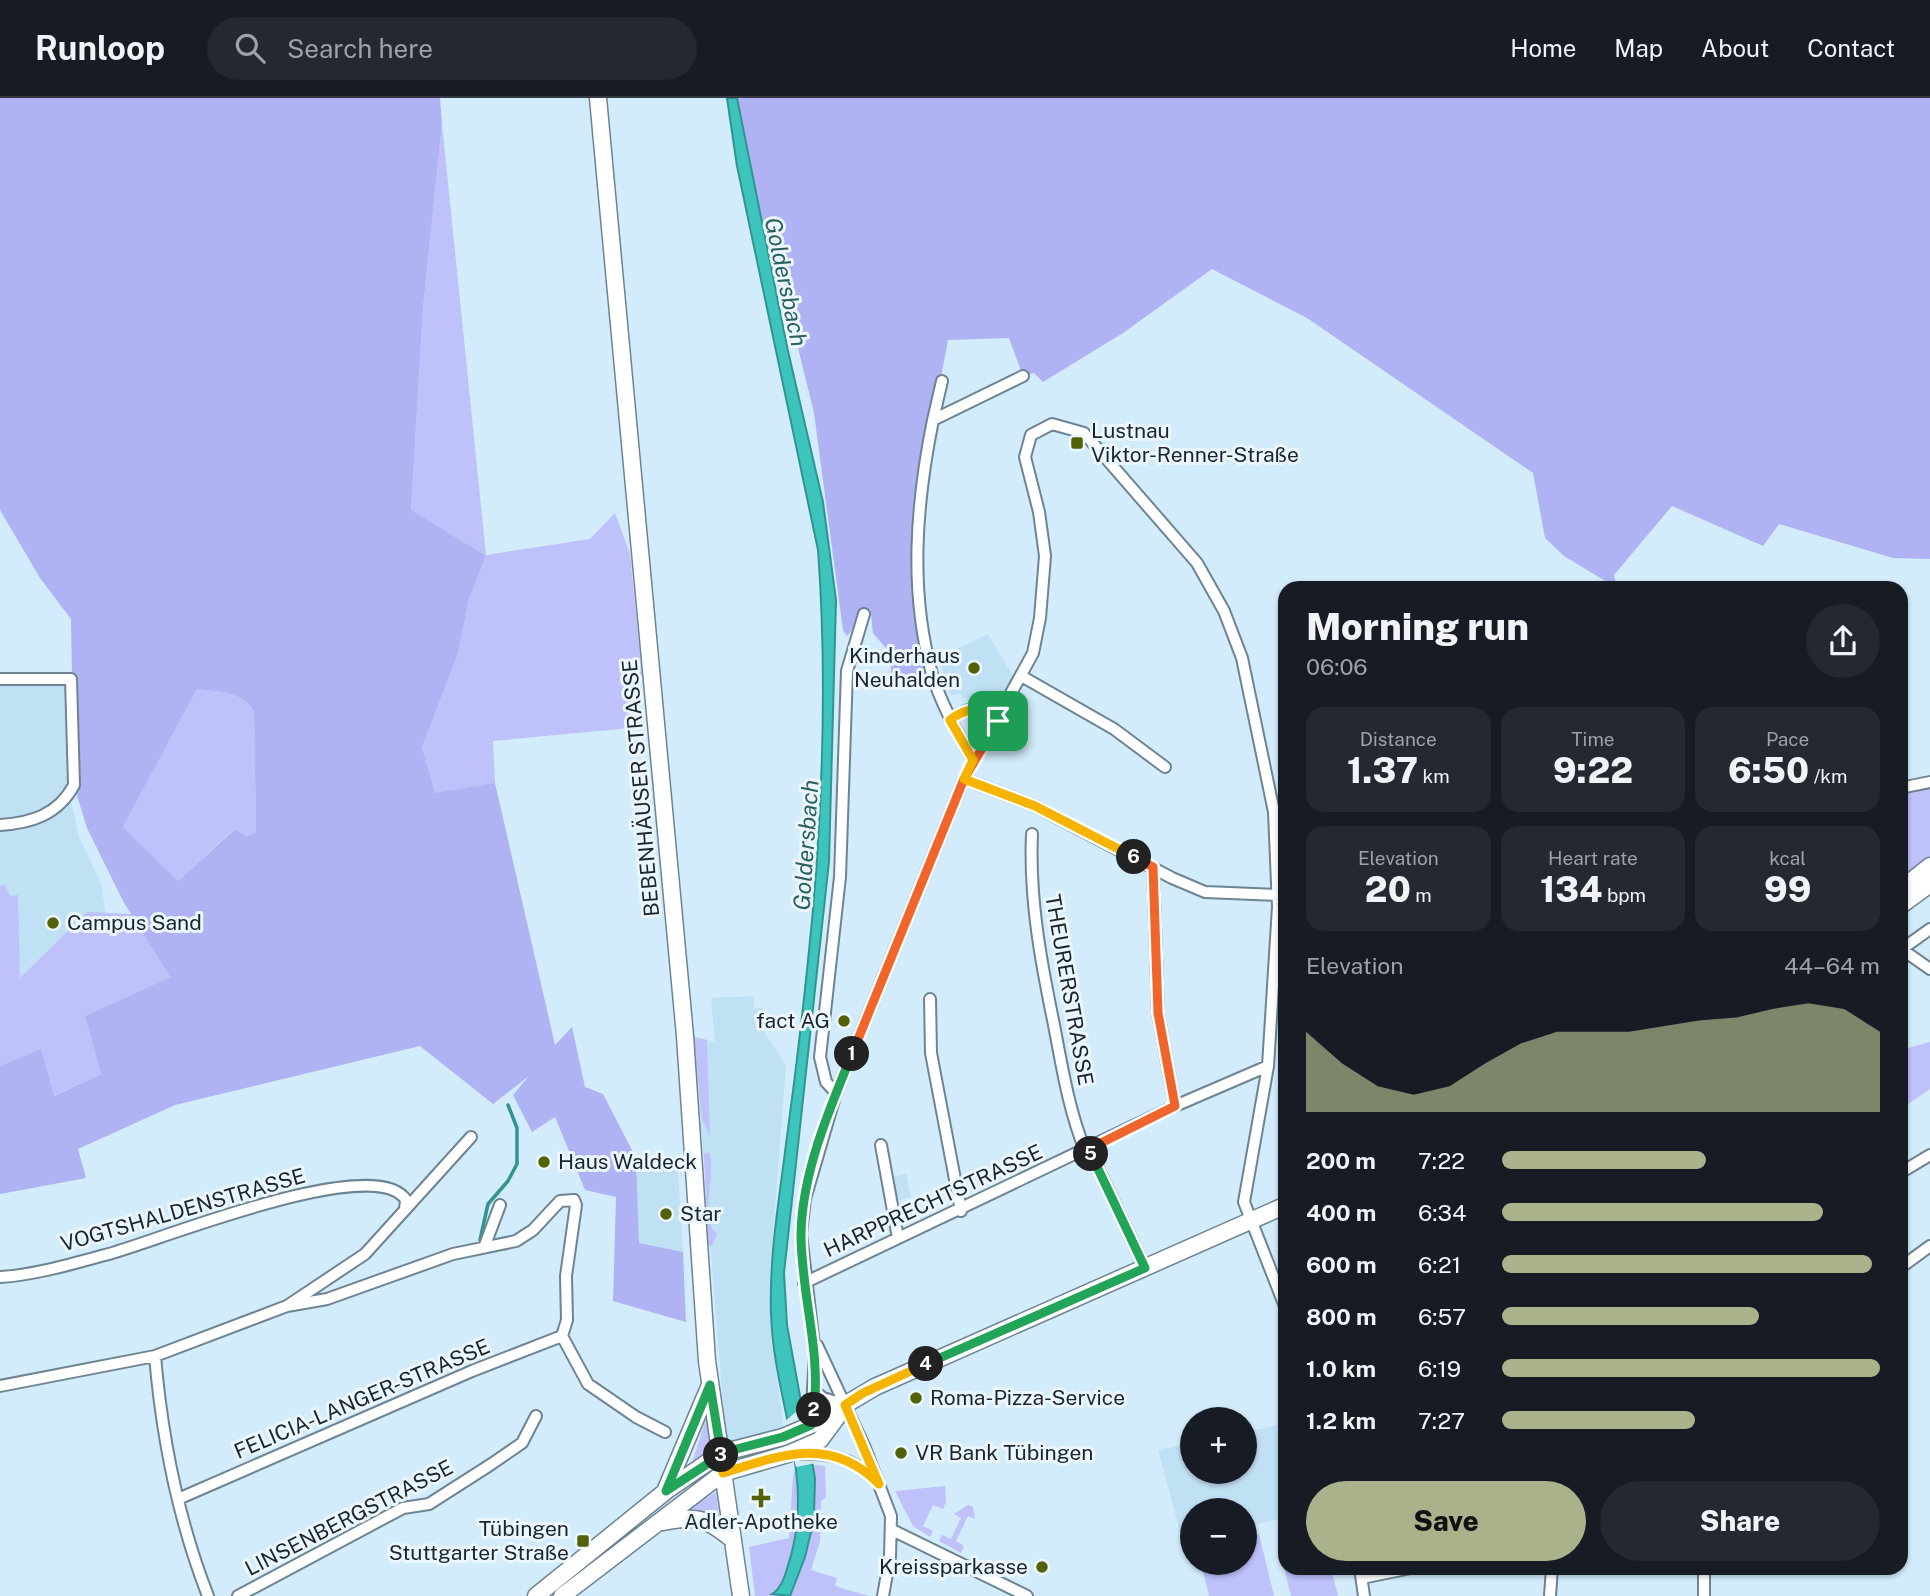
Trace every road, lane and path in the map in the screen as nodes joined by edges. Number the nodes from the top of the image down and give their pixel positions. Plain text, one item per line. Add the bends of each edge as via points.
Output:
1 (598, 98) edge
2 (1023, 376) dead end
3 (942, 381) dead end
4 (933, 420) junction
5 (864, 614) dead end
6 (1023, 677) junction
7 (0, 679) edge
8 (950, 720) junction
9 (998, 721) junction
10 (973, 760) junction
11 (1165, 768) dead end
12 (964, 779) junction
13 (1930, 782) edge
14 (1908, 786) edge
15 (0, 825) edge
16 (1032, 834) dead end
17 (1930, 866) edge
18 (1155, 868) junction
19 (1278, 873) edge
20 (1908, 884) edge
21 (1930, 884) edge
22 (1908, 900) edge
23 (1278, 903) edge
24 (1930, 929) edge
25 (1278, 930) edge
26 (1908, 943) edge
27 (1908, 953) edge
28 (1930, 968) edge
29 (930, 999) dead end
30 (1268, 1066) junction
31 (836, 1093) junction
32 (1175, 1106) junction
33 (471, 1138) dead end
34 (881, 1145) dead end
35 (1087, 1149) junction
36 (1930, 1155) edge
37 (1908, 1168) edge
38 (500, 1205) dead end
39 (405, 1209) junction
40 (1278, 1209) edge
41 (961, 1211) junction
42 (1249, 1221) junction
43 (898, 1238) junction
44 (485, 1245) junction
45 (1930, 1246) edge
46 (1908, 1262) edge
47 (1145, 1268) junction
48 (0, 1277) edge
49 (804, 1283) junction
50 (1278, 1290) edge
51 (287, 1306) junction
52 (562, 1336) junction
53 (814, 1339) junction
54 (155, 1356) junction
55 (710, 1385) junction
56 (0, 1386) edge
57 (816, 1392) junction
58 (845, 1405) junction
59 (536, 1416) dead end
60 (665, 1432) dead end
61 (817, 1439) junction
62 (721, 1453) junction
63 (723, 1473) junction
64 (879, 1484) junction
65 (666, 1491) junction
66 (177, 1499) junction
67 (657, 1524) junction
68 (892, 1530) junction
69 (733, 1540) junction
70 (1361, 1575) edge
71 (1552, 1575) edge
72 (1704, 1575) edge
73 (208, 1596) edge
74 (238, 1596) edge
75 (536, 1596) edge
76 (562, 1596) edge
77 (741, 1596) edge
78 (884, 1596) edge
79 (1027, 1596) edge
80 (1364, 1596) edge
81 (1550, 1596) edge
82 (1704, 1596) edge

1 - 55 main road, BEBENHÄUSER STRASSE via 685,1036
2 - 4 street
3 - 4 street
4 - 8 street via 916,580 932,675
5 - 31 street via 847,671 840,877 821,1057 826,1082
6 - 9 street
6 - 11 street via 1114,729
6 - 19 street via 1033,653 1045,573 1039,512 1024,457 1031,435 1052,424 1084,433 1196,563 1224,611 1242,658 1259,732 1274,812
7 - 15 street via 71,679 74,786 51,812 33,821
8 - 9 street via 962,710 977,708
8 - 10 street
9 - 10 street
10 - 12 street
12 - 18 street via 1035,806
12 - 31 street
13 - 14 street
16 - 35 street, THEURERSTRASSE via 1030,879 1042,964 1069,1097
17 - 20 main road
18 - 23 street via 1205,892
18 - 32 street via 1158,1013
21 - 22 main road
24 - 26 street
25 - 30 street
27 - 28 street
29 - 41 street via 930,1053
30 - 32 street, HARPPRECHTSTRASSE
30 - 42 street via 1245,1197
31 - 49 street via 805,1199 801,1232
32 - 35 street, HARPPRECHTSTRASSE
33 - 39 street
34 - 43 street
35 - 41 street, HARPPRECHTSTRASSE
35 - 47 street, THEURERSTRASSE
36 - 37 street
38 - 44 street
39 - 48 street, VOGTSHALDENSTRASSE via 406,1200 396,1190 368,1187 288,1195 107,1255
39 - 51 street via 365,1254
40 - 42 main road
41 - 43 street, HARPPRECHTSTRASSE
42 - 47 main road
42 - 50 street
43 - 49 street, HARPPRECHTSTRASSE
44 - 51 street via 327,1299
44 - 52 street via 516,1241 560,1201 574,1200 566,1276 567,1320
45 - 46 street
47 - 58 main road via 886,1382
49 - 53 street
51 - 54 street
52 - 60 street via 588,1384
52 - 66 street, FELICIA-LANGER-STRASSE via 472,1370
53 - 57 street
53 - 58 street
54 - 56 street
54 - 66 street via 163,1434
55 - 62 main road, BEBENHÄUSER STRASSE
55 - 65 main road
57 - 58 street
57 - 61 street
58 - 61 main road
58 - 64 street
59 - 74 street, LINSENBERGSTRASSE via 522,1443 429,1504 403,1508
61 - 62 main road via 783,1437
61 - 63 main road via 788,1454
61 - 64 street via 863,1467
62 - 63 main road, BEBENHÄUSER STRASSE
62 - 65 main road
63 - 67 main road
63 - 69 main road, BEBENHÄUSER STRASSE
64 - 68 street
65 - 75 main road
66 - 73 street
67 - 69 main road via 694,1517
67 - 76 main road
68 - 78 street
68 - 79 street
69 - 77 main road, BEBENHÄUSER STRASSE
70 - 80 street
71 - 81 street
72 - 82 street

